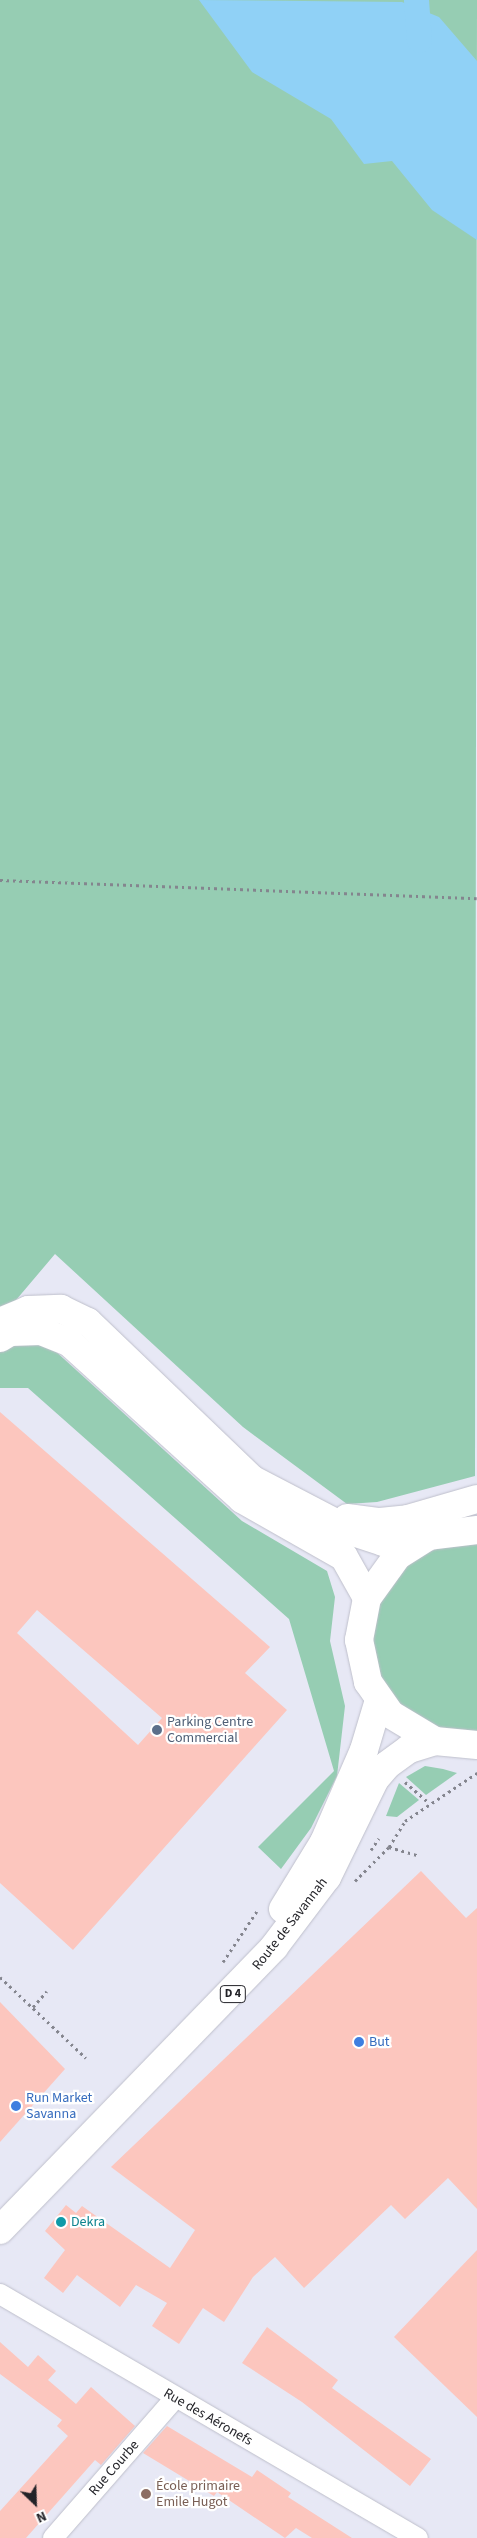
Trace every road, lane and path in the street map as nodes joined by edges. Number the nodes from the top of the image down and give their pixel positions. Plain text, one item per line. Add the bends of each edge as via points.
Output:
1 (0, 880) edge
2 (477, 898) edge
3 (0, 1322) edge
4 (0, 1338) edge
5 (477, 1499) edge
6 (312, 1512) junction
7 (477, 1530) edge
8 (412, 1545) junction
9 (367, 1598) junction
10 (379, 1700) junction
11 (435, 1741) junction
12 (477, 1745) edge
13 (477, 1773) edge
14 (400, 1777) dead end
15 (429, 1803) junction
16 (420, 1856) dead end
17 (261, 1907) dead end
18 (219, 1969) dead end
19 (0, 1977) edge
20 (47, 1991) dead end
21 (33, 2008) junction
22 (86, 2058) dead end
23 (0, 2206) edge
24 (0, 2230) edge
25 (0, 2294) edge
26 (175, 2398) junction
27 (53, 2538) edge
28 (416, 2538) edge

1 - 2 path
3 - 6 main road via 28,1310 61,1310 88,1322 253,1480
4 - 9 main road via 10,1332 41,1331 70,1343 242,1499 344,1557
5 - 6 main road via 380,1522
6 - 8 main road via 376,1540
7 - 8 main road via 447,1532
8 - 9 main road via 385,1568
9 - 10 main road via 359,1640 366,1675
10 - 11 main road via 404,1725
10 - 23 main road, Route de Savannah / D 4 via 364,1750 324,1842 258,1942
11 - 12 main road
11 - 24 main road, Route de Savannah / D 4 via 409,1749 387,1766 376,1779 327,1878 274,1947
13 - 15 path
14 - 15 path
15 - 16 path via 405,1821 389,1847
17 - 18 path via 233,1941
19 - 21 path
20 - 21 path
21 - 22 path
25 - 26 street, Rue des Aéronefs
26 - 27 street, Rue Courbe
26 - 28 street, Rue des Aéronefs

